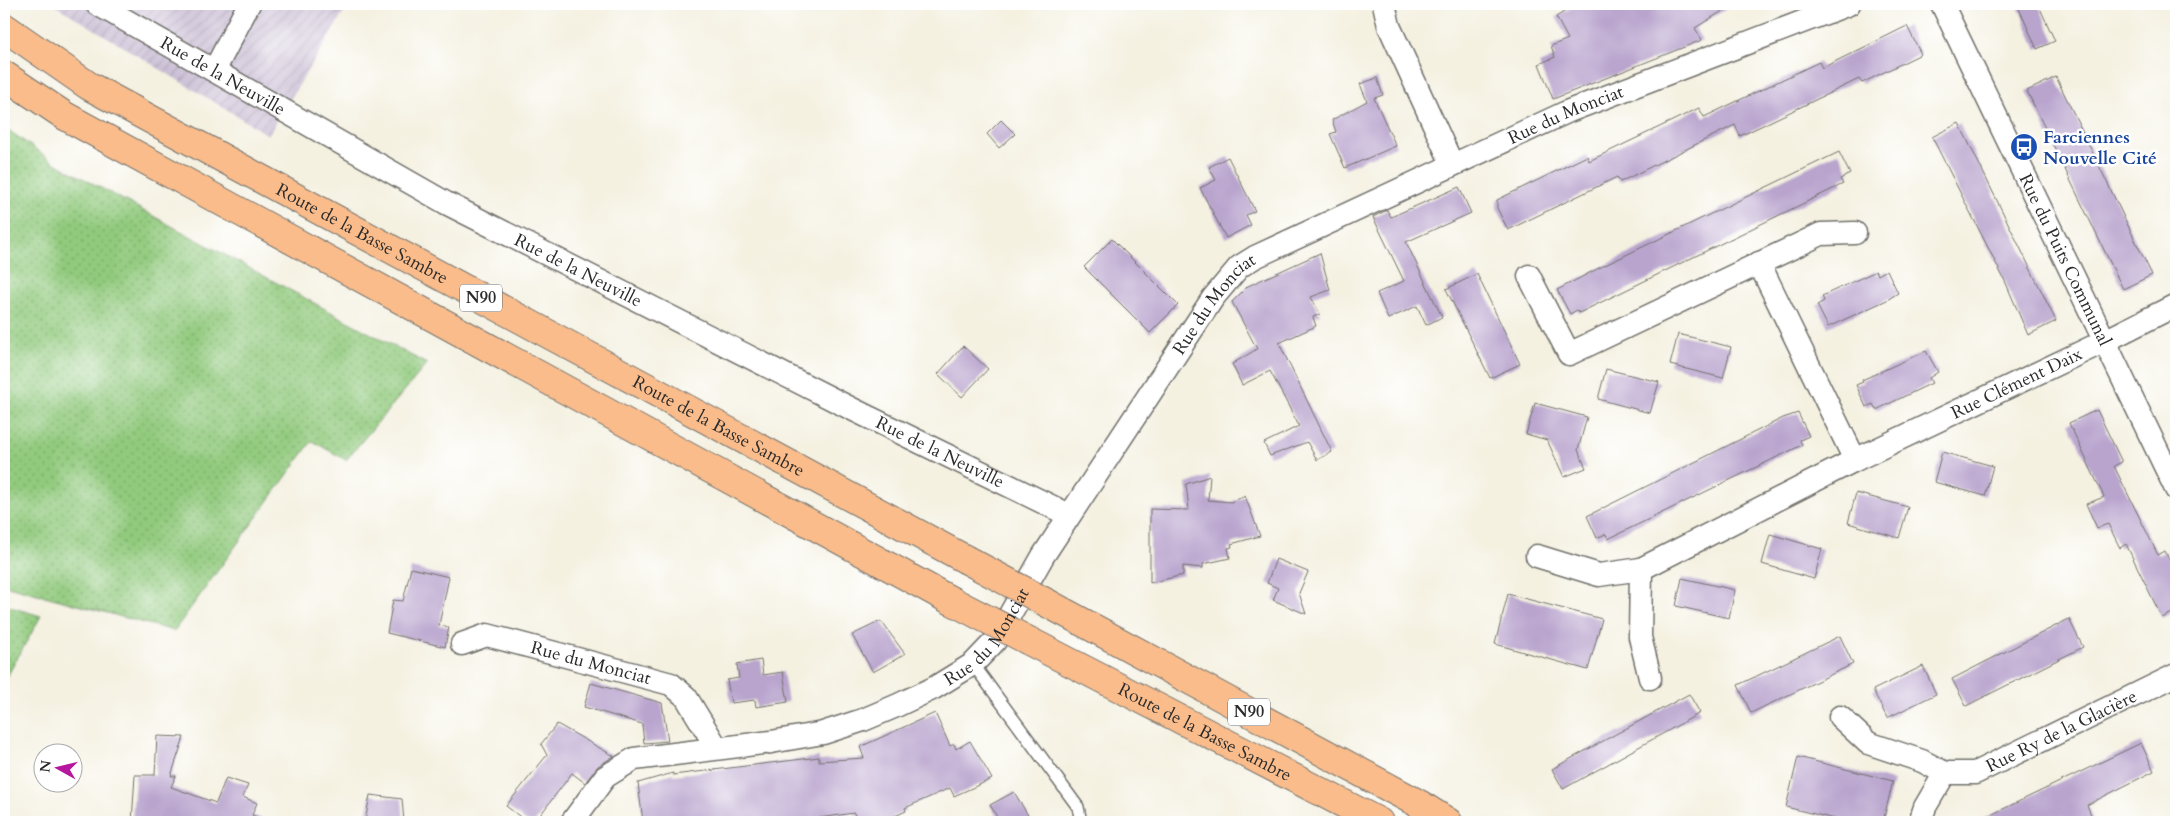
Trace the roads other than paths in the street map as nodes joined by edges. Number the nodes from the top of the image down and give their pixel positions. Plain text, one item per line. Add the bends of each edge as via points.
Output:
1 (97, 4) edge
2 (249, 4) edge
3 (1384, 4) edge
4 (1849, 4) edge
5 (1942, 4) edge
6 (4, 27) edge
7 (215, 69) junction
8 (4, 76) edge
9 (1452, 164) junction
10 (1855, 233) dead end
11 (1759, 263) junction
12 (1528, 276) dead end
13 (2176, 305) edge
14 (2105, 341) junction
15 (1856, 460) junction
16 (2176, 489) edge
17 (1069, 515) junction
18 (1537, 556) dead end
19 (1641, 569) junction
20 (462, 644) dead end
21 (973, 664) junction
22 (2176, 675) edge
23 (1650, 678) dead end
24 (1840, 717) dead end
25 (717, 748) junction
26 (1944, 773) junction
27 (572, 822) edge
28 (1081, 822) edge
29 (1379, 822) edge
30 (1448, 822) edge
31 (1920, 822) edge

1 - 7 street, Rue de la Neuville
2 - 7 street
3 - 9 street via 1389,26
4 - 9 street, Rue du Monciat via 1569,111
5 - 14 street, Rue du Puits Communal
6 - 30 highway, Route de la Basse Sambre / N90, bridge via 89,86
7 - 17 street, Rue de la Neuville via 446,203
8 - 29 highway, Route de la Basse Sambre / N90, bridge via 74,120 950,600
9 - 17 street, Rue du Monciat via 1239,267 1213,298
10 - 11 street via 1821,234
11 - 12 street via 1569,354
11 - 15 street
13 - 14 street, Rue Clément Daix
14 - 15 street, Rue Clément Daix
14 - 16 street, Rue du Puits Communal
15 - 19 street, Rue Clément Daix
17 - 21 street, Rue du Monciat via 995,641
18 - 19 street, Rue Clément Daix via 1599,575
19 - 23 street via 1640,636
20 - 25 street, Rue du Monciat via 487,635 672,684 686,697
21 - 25 street, Rue du Monciat via 934,688 863,720 823,733
21 - 28 lane via 1078,808
22 - 26 street, Rue Ry de la Glacière via 1974,773
24 - 26 street, Rue Ry de la Glacière via 1868,743 1922,761
25 - 27 street, Rue du Monciat via 634,759 605,777
26 - 31 street

